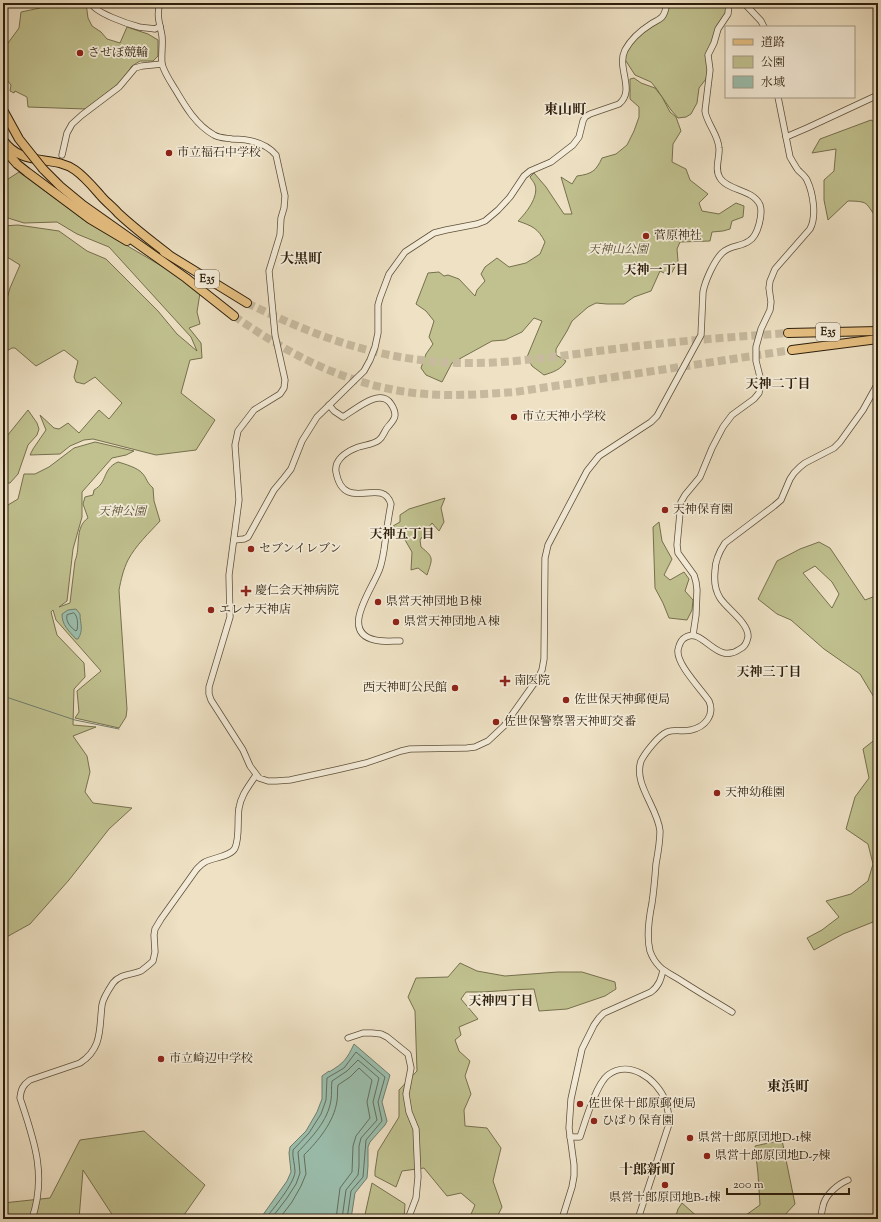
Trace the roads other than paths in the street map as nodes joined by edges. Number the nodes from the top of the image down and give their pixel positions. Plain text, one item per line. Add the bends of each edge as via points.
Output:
1 (5, 3) edge
2 (91, 3) edge
3 (160, 3) edge
4 (667, 3) edge
5 (729, 3) edge
6 (744, 3) edge
7 (3, 7) edge
8 (160, 26) junction
9 (764, 26) edge
10 (162, 64) junction
11 (878, 95) edge
12 (778, 98) edge
13 (3, 110) edge
14 (786, 137) junction
15 (3, 140) edge
16 (3, 148) edge
17 (62, 155) dead end
18 (166, 258) junction
19 (247, 303) tunnel mouth
20 (234, 316) tunnel mouth
21 (878, 331) edge
22 (788, 333) tunnel mouth
23 (878, 339) edge
24 (792, 350) tunnel mouth
25 (878, 383) edge
26 (329, 405) junction
27 (234, 540) junction
28 (693, 635) junction
29 (400, 641) dead end
30 (256, 775) junction
31 (663, 970) junction
32 (732, 1012) dead end
33 (348, 1038) dead end
34 (570, 1137) junction
35 (848, 1180) dead end
36 (32, 1219) edge
37 (408, 1219) edge
38 (562, 1219) edge
39 (638, 1219) edge
40 (821, 1219) edge

1 - 7 main road
2 - 8 street via 98,12 140,27 155,29
3 - 8 street
4 - 26 street via 663,16 638,33 624,52 622,61 626,87 623,101 585,117 579,137 573,146 551,162 524,176 510,197 485,221 434,233 405,252 390,274 380,298 378,332 370,360 364,371
5 - 30 street via 728,14 718,29 708,55 710,70 705,111 719,146 719,177 757,200 761,208 760,222 750,241 728,248 718,258 704,286 701,335 657,416 596,459 587,471 548,545 545,558 544,658 538,678 504,726 484,744 466,748 410,749 350,767 290,780 268,781
6 - 9 street
8 - 10 street
10 - 17 street via 135,68 119,87 72,124
10 - 27 street via 185,106 205,129 221,138 254,141 276,155 285,196 280,234 270,271 274,335 285,380 284,388 280,394 254,410 238,431 235,445 239,500
11 - 14 street
12 - 14 street
13 - 18 highway, E35, bridge via 19,139 42,169 70,195
14 - 28 street via 790,157 810,187 814,205 813,223 775,269 770,281 770,310 756,347 761,382 759,393 732,415 723,426 700,477 681,502 678,553 694,575 697,590
15 - 18 highway via 19,154 74,169
16 - 18 highway via 17,164 90,219 143,251
18 - 19 highway, E35
18 - 20 highway, E35 via 186,278
21 - 22 highway, E35
23 - 24 highway, E35
25 - 28 street via 863,410 840,442 834,448 805,463 790,479 781,500 725,543 719,551 715,568 715,586 720,598 746,627 747,642 736,652 724,653
26 - 27 street via 306,432 291,469 274,490 248,537
26 - 29 street via 343,416 372,399 382,398 387,400 394,410 392,423 378,441 347,453 340,458 336,470 341,485 347,492 380,492 391,504 380,568 360,612 358,624 367,638
27 - 30 street via 229,575 230,617 209,687 211,700
28 - 31 street via 680,642 678,653 681,663 709,701 709,719 698,728 662,735 641,761 640,770 640,779 660,830 649,941 650,951
30 - 36 street via 241,798 235,848 232,852 206,861 196,870 155,929 153,961 140,971 121,976 114,981 103,1001 99,1039 91,1054 80,1063 30,1080 21,1090 20,1098 37,1155 38,1200
31 - 32 street
31 - 34 street via 656,988 604,1013 590,1034 582,1049 572,1099
33 - 37 street via 363,1033 381,1034 406,1052 409,1058 411,1068 406,1094 409,1112 416,1129 418,1177 416,1198
34 - 38 street via 574,1176
34 - 39 street via 580,1137 598,1089 608,1075 630,1070 648,1077 656,1085 665,1100 669,1124
35 - 40 street via 828,1195

